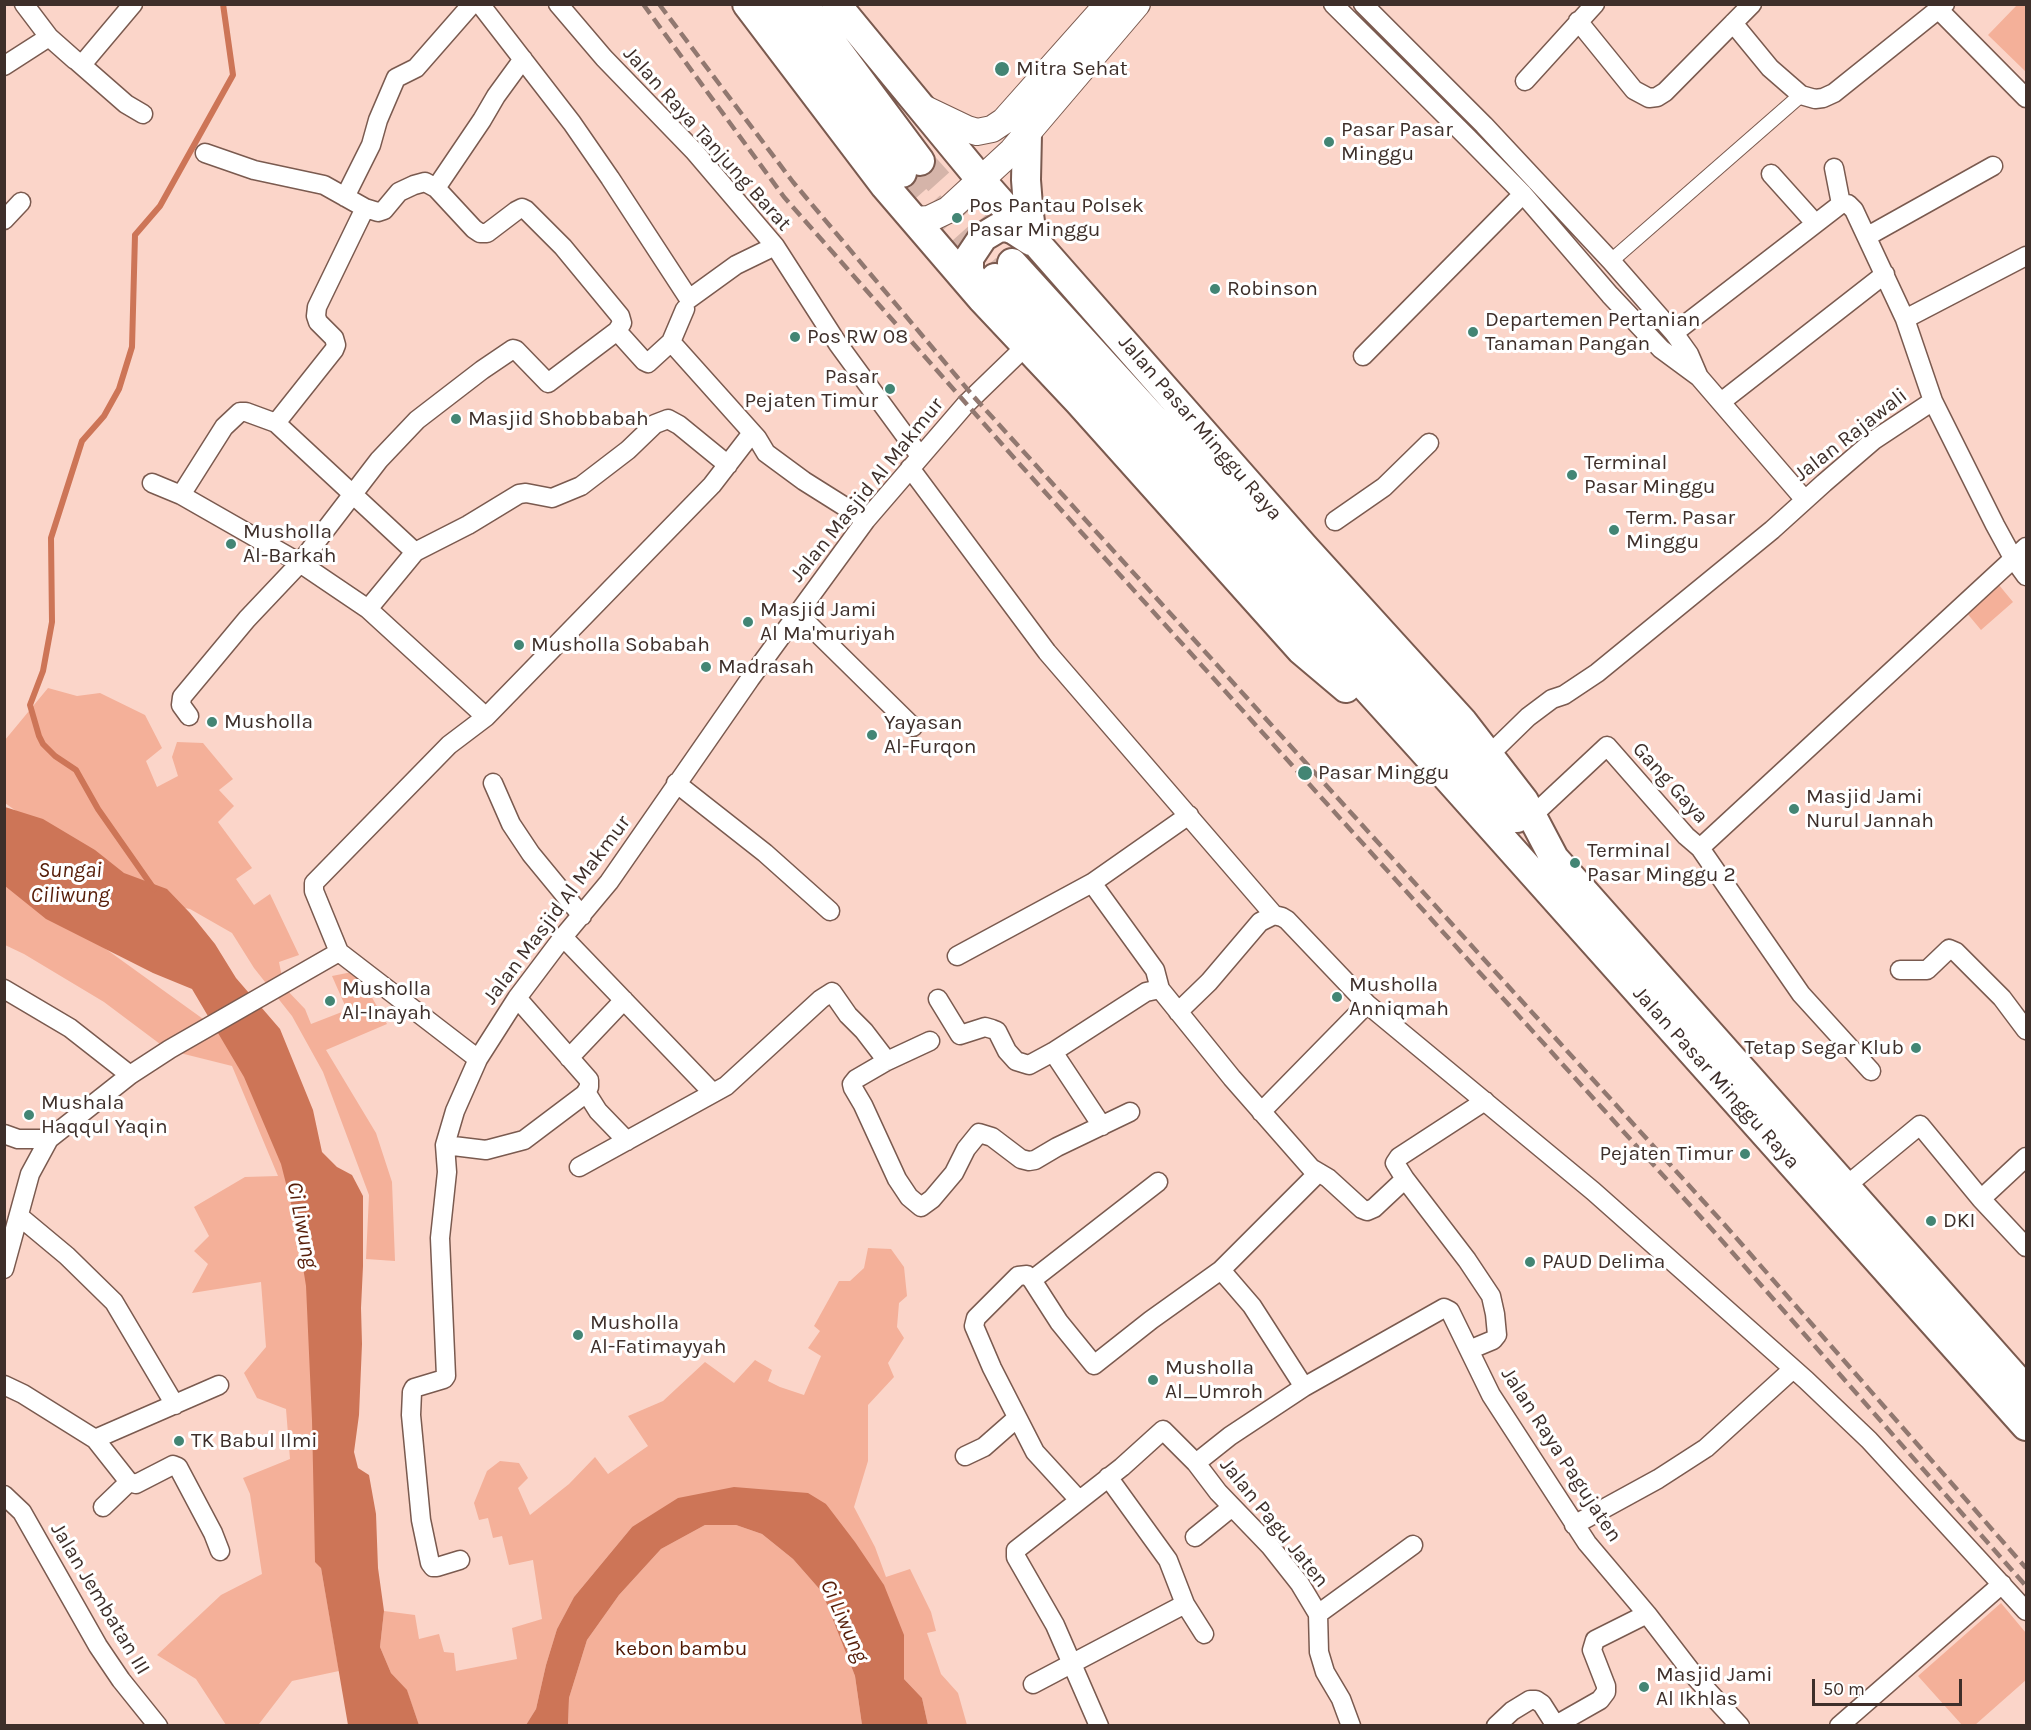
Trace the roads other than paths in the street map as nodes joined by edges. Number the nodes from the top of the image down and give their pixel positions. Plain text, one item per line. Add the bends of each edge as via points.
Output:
1 (24, 4) edge
2 (133, 4) edge
3 (472, 4) edge
4 (480, 4) edge
5 (558, 4) edge
6 (747, 4) edge
7 (773, 4) edge
8 (803, 4) edge
9 (836, 4) edge
10 (1108, 4) edge
11 (1137, 4) edge
12 (1333, 4) edge
13 (1595, 4) edge
14 (1752, 4) edge
15 (1367, 6) edge
16 (1942, 8) edge
17 (1578, 21) junction
18 (1733, 23) junction
19 (49, 37) junction
20 (1096, 37) junction
21 (523, 59) junction
22 (78, 62) junction
23 (4, 66) edge
24 (1069, 68) junction
25 (1525, 81) dead end
26 (1801, 95) junction
27 (2026, 98) edge
28 (918, 106) junction
29 (143, 114) dead end
30 (1027, 134) junction
31 (205, 153) dead end
32 (1993, 166) dead end
33 (1834, 168) dead end
34 (1771, 174) dead end
35 (981, 180) junction
36 (436, 188) junction
37 (1523, 194) junction
38 (345, 197) junction
39 (21, 202) dead end
40 (1841, 204) junction
41 (365, 208) junction
42 (4, 220) edge
43 (916, 220) junction
44 (1815, 223) junction
45 (1866, 235) junction
46 (775, 246) junction
47 (1041, 247) junction
48 (2026, 255) edge
49 (1611, 261) junction
50 (1885, 274) junction
51 (1592, 275) junction
52 (997, 280) junction
53 (685, 309) dead end
54 (1905, 319) junction
55 (617, 331) junction
56 (1674, 333) junction
57 (671, 342) junction
58 (1027, 345) junction
59 (1363, 356) dead end
60 (1699, 377) junction
61 (1933, 400) junction
62 (1721, 402) junction
63 (276, 423) junction
64 (752, 433) junction
65 (1425, 446) dead end
66 (915, 462) junction
67 (728, 465) junction
68 (152, 483) dead end
69 (352, 494) junction
70 (182, 495) junction
71 (1805, 500) junction
72 (866, 520) junction
73 (1335, 521) dead end
74 (415, 552) junction
75 (2020, 553) edge
76 (300, 563) junction
77 (2026, 576) edge
78 (368, 609) junction
79 (797, 613) junction
80 (189, 716) dead end
81 (486, 717) junction
82 (913, 727) dead end
83 (1404, 729) junction
84 (1490, 754) junction
85 (493, 783) dead end
86 (676, 783) junction
87 (1189, 814) junction
88 (1532, 816) junction
89 (1700, 848) junction
90 (1554, 858) junction
91 (1092, 883) junction
92 (830, 911) dead end
93 (1274, 915) junction
94 (582, 916) junction
95 (563, 937) junction
96 (339, 952) junction
97 (957, 956) dead end
98 (1900, 970) dead end
99 (4, 989) edge
100 (1160, 989) junction
101 (517, 998) junction
102 (938, 999) dead end
103 (624, 1000) junction
104 (1367, 1004) junction
105 (1178, 1012) junction
106 (2026, 1030) edge
107 (930, 1041) dead end
108 (1053, 1052) junction
109 (569, 1058) junction
110 (478, 1059) junction
111 (887, 1061) junction
112 (1871, 1071) dead end
113 (130, 1075) junction
114 (586, 1092) junction
115 (713, 1093) junction
116 (1485, 1101) junction
117 (1131, 1112) dead end
118 (1261, 1112) junction
119 (1102, 1126) junction
120 (4, 1134) edge
121 (50, 1139) junction
122 (627, 1141) junction
123 (445, 1145) junction
124 (2026, 1157) edge
125 (579, 1167) dead end
126 (1318, 1173) junction
127 (1405, 1179) junction
128 (1158, 1182) dead end
129 (1846, 1186) junction
130 (1981, 1199) junction
131 (19, 1216) junction
132 (2026, 1247) edge
133 (4, 1269) edge
134 (1221, 1270) junction
135 (1032, 1280) junction
136 (1450, 1311) joint
137 (1469, 1350) junction
138 (1793, 1369) junction
139 (4, 1385) edge
140 (219, 1385) dead end
141 (1304, 1386) junction
142 (2026, 1390) edge
143 (175, 1405) junction
144 (1017, 1418) junction
145 (2026, 1426) edge
146 (95, 1439) junction
147 (965, 1456) dead end
148 (1196, 1463) junction
149 (1108, 1478) junction
150 (129, 1482) junction
151 (4, 1496) edge
152 (1079, 1500) junction
153 (103, 1507) dead end
154 (1232, 1507) junction
155 (1574, 1525) junction
156 (1195, 1537) dead end
157 (1413, 1545) dead end
158 (220, 1551) dead end
159 (460, 1560) dead end
160 (2002, 1584) junction
161 (1185, 1604) junction
162 (2026, 1611) edge
163 (1318, 1614) junction
164 (1647, 1614) junction
165 (1204, 1634) dead end
166 (1071, 1663) junction
167 (1033, 1684) dead end
168 (158, 1725) edge
169 (1099, 1725) edge
170 (1351, 1725) edge
171 (1496, 1725) edge
172 (1556, 1725) edge
173 (1740, 1725) edge
174 (1839, 1725) edge

1 - 19 street
2 - 22 street via 88,58
3 - 38 street via 416,68 396,78 371,145
4 - 21 street
5 - 46 street, Jalan Raya Tanjung Barat
6 - 43 main road, Jalan Pasar Minggu Raya via 885,186
7 - 8 main road via 912,167
9 - 28 main road, Jalan Pasar Minggu Raya
10 - 20 main road
11 - 20 main road
12 - 37 street
13 - 17 street
14 - 18 street
15 - 49 street
16 - 26 street via 1834,93 1815,99
16 - 27 street
17 - 18 street via 1634,90 1649,98 1665,92
17 - 25 street
18 - 26 street via 1770,68
19 - 22 street
19 - 23 street
20 - 24 main road
21 - 36 street
21 - 46 street via 601,164 689,299 736,265
22 - 29 street
24 - 28 main road via 992,129 967,129
24 - 30 main road
26 - 49 street
28 - 35 main road, Jalan Pasar Minggu Raya
30 - 35 main road
30 - 47 main road via 1029,220
31 - 38 street via 254,170 324,185
32 - 45 street
33 - 40 street
34 - 44 street
35 - 43 main road via 948,210
35 - 47 main road, Jalan Pasar Minggu Raya
36 - 41 street via 425,182 414,185 399,192 378,213
36 - 55 street via 480,233 487,234 516,211 526,210 563,247 620,316 622,323
37 - 51 street
37 - 59 street
38 - 41 street
39 - 42 street
40 - 44 street
40 - 45 street, Jalan Rajawali via 1854,210
41 - 63 street via 317,308 318,322 333,338 334,350
43 - 52 main road, Jalan Pasar Minggu Raya
44 - 56 street
45 - 50 street, Jalan Rajawali
46 - 66 street, Jalan Raya Tanjung Barat
47 - 52 main road via 1006,227 983,237 969,258 969,271
47 - 84 main road, Jalan Pasar Minggu Raya
48 - 54 street
49 - 51 street
49 - 56 street
50 - 54 street, Jalan Rajawali
50 - 62 street
51 - 60 street via 1661,349
52 - 58 main road, Jalan Pasar Minggu Raya
52 - 83 main road, Jalan Pasar Minggu Raya
52 - 90 main road, Jalan Pasar Minggu Raya
53 - 57 street
54 - 61 street, Jalan Rajawali
55 - 57 street via 648,363
55 - 69 street via 548,383 513,349 417,420
56 - 60 street
57 - 64 street
58 - 66 street, Jalan Masjid Al Makmur via 966,404
58 - 83 main road, Jalan Pasar Minggu Raya via 1301,650 1356,696
60 - 62 street
61 - 71 street, Jalan Rajawali via 1874,440
61 - 75 street
62 - 71 street
63 - 69 street
63 - 70 street via 240,412 224,427
64 - 67 street
64 - 72 street via 765,453 783,467
65 - 73 street via 1384,486
66 - 72 street, Jalan Masjid Al Makmur
66 - 87 street, Jalan Raya Tanjung Barat via 1047,652
67 - 74 street via 669,419 655,424 581,486 552,498 519,494
67 - 81 street
68 - 70 street
69 - 74 street
69 - 76 street
70 - 76 street
71 - 84 street, Jalan Rajawali via 1597,673 1528,717
72 - 79 street, Jalan Masjid Al Makmur
74 - 78 street
75 - 77 street
75 - 89 street
76 - 78 street
76 - 80 street via 182,697 181,705
78 - 81 street
79 - 82 street
79 - 86 street, Jalan Masjid Al Makmur
81 - 96 street via 449,745 314,883
83 - 145 main road, Jalan Pasar Minggu Raya
84 - 88 main road, Jalan Pasar Minggu Raya
85 - 94 street via 511,825
86 - 92 street via 765,853
86 - 94 street, Jalan Masjid Al Makmur
87 - 91 street
87 - 93 street, Jalan Raya Tanjung Barat
88 - 89 street, Gang Gaya via 1605,749
88 - 90 main road, Jalan Pasar Minggu Raya
89 - 112 street, Gang Gaya via 1802,994
90 - 129 main road, Jalan Pasar Minggu Raya
91 - 97 street
91 - 100 street via 1155,970
93 - 104 street, Jalan Raya Tanjung Barat via 1287,920
93 - 105 street via 1260,922
94 - 95 street, Jalan Masjid Al Makmur
95 - 101 street, Jalan Masjid Al Makmur
95 - 103 street
96 - 110 street
96 - 113 street
98 - 106 street via 1927,970 1949,949 1956,952 2002,998
99 - 113 street via 70,1028
100 - 105 street
100 - 108 street via 1146,992
101 - 109 street
101 - 110 street, Jalan Masjid Al Makmur
102 - 108 street via 960,1035 985,1027 997,1031 1010,1055 1020,1063 1029,1065
103 - 109 street
103 - 115 street
104 - 116 street, Jalan Raya Tanjung Barat
104 - 118 street
105 - 118 street
107 - 111 street
108 - 119 street
109 - 114 street via 589,1080
110 - 123 street, Jalan Masjid Al Makmur
111 - 115 street via 832,992 726,1086
111 - 119 street via 852,1084 897,1179 921,1207 954,1173 979,1133 1029,1161
113 - 121 street
114 - 122 street
114 - 123 street via 524,1140 486,1150
115 - 122 street
116 - 127 street via 1399,1157 1395,1164
116 - 138 street, Jalan Raya Tanjung Barat
117 - 119 street
118 - 126 street
120 - 121 street via 18,1139
121 - 131 street via 30,1174
122 - 125 street
123 - 159 street, Jalan Masjid Al Makmur via 447,1172 440,1238 446,1376 414,1388 411,1415 421,1520 430,1563 437,1567
124 - 130 street
126 - 127 street via 1367,1211
126 - 134 street
127 - 137 street via 1491,1296 1497,1335
128 - 135 street
129 - 130 street via 1914,1130
129 - 142 main road, Jalan Pasar Minggu Raya
130 - 132 street
131 - 133 street
131 - 143 street via 114,1302
134 - 135 street via 1094,1365
134 - 141 street via 1252,1306
135 - 144 street via 1027,1275 1018,1276 979,1314 974,1326
136 - 137 street, Jalan Raya Pagujaten
136 - 141 street, Jalan Pagu Jaten via 1444,1308
137 - 155 street, Jalan Raya Pagujaten via 1491,1395
138 - 155 street via 1706,1448
138 - 160 street, Jalan Raya Tanjung Barat via 1869,1440
139 - 146 street
140 - 143 street
141 - 148 street, Jalan Pagu Jaten
143 - 146 street
144 - 147 street via 984,1447
144 - 152 street via 1035,1452
146 - 150 street
148 - 149 street via 1162,1430
148 - 154 street, Jalan Pagu Jaten
149 - 152 street
149 - 161 street via 1168,1560
150 - 153 street
150 - 158 street via 136,1484 173,1465 178,1467
151 - 168 street, Jalan Jembatan III via 22,1512 98,1646
152 - 166 street via 1014,1553 1056,1625
154 - 156 street
154 - 163 street, Jalan Pagu Jaten via 1270,1546
155 - 164 street, Jalan Raya Pagujaten
157 - 163 street
160 - 162 street, Jalan Raya Tanjung Barat
160 - 174 street
161 - 165 street
161 - 166 street
163 - 170 street, Jalan Pagu Jaten via 1319,1652
164 - 172 street via 1595,1640 1592,1650 1606,1692 1600,1700
164 - 173 street, Jalan Raya Pagujaten via 1697,1679
166 - 167 street
166 - 169 street
171 - 172 street via 1512,1711 1536,1700

